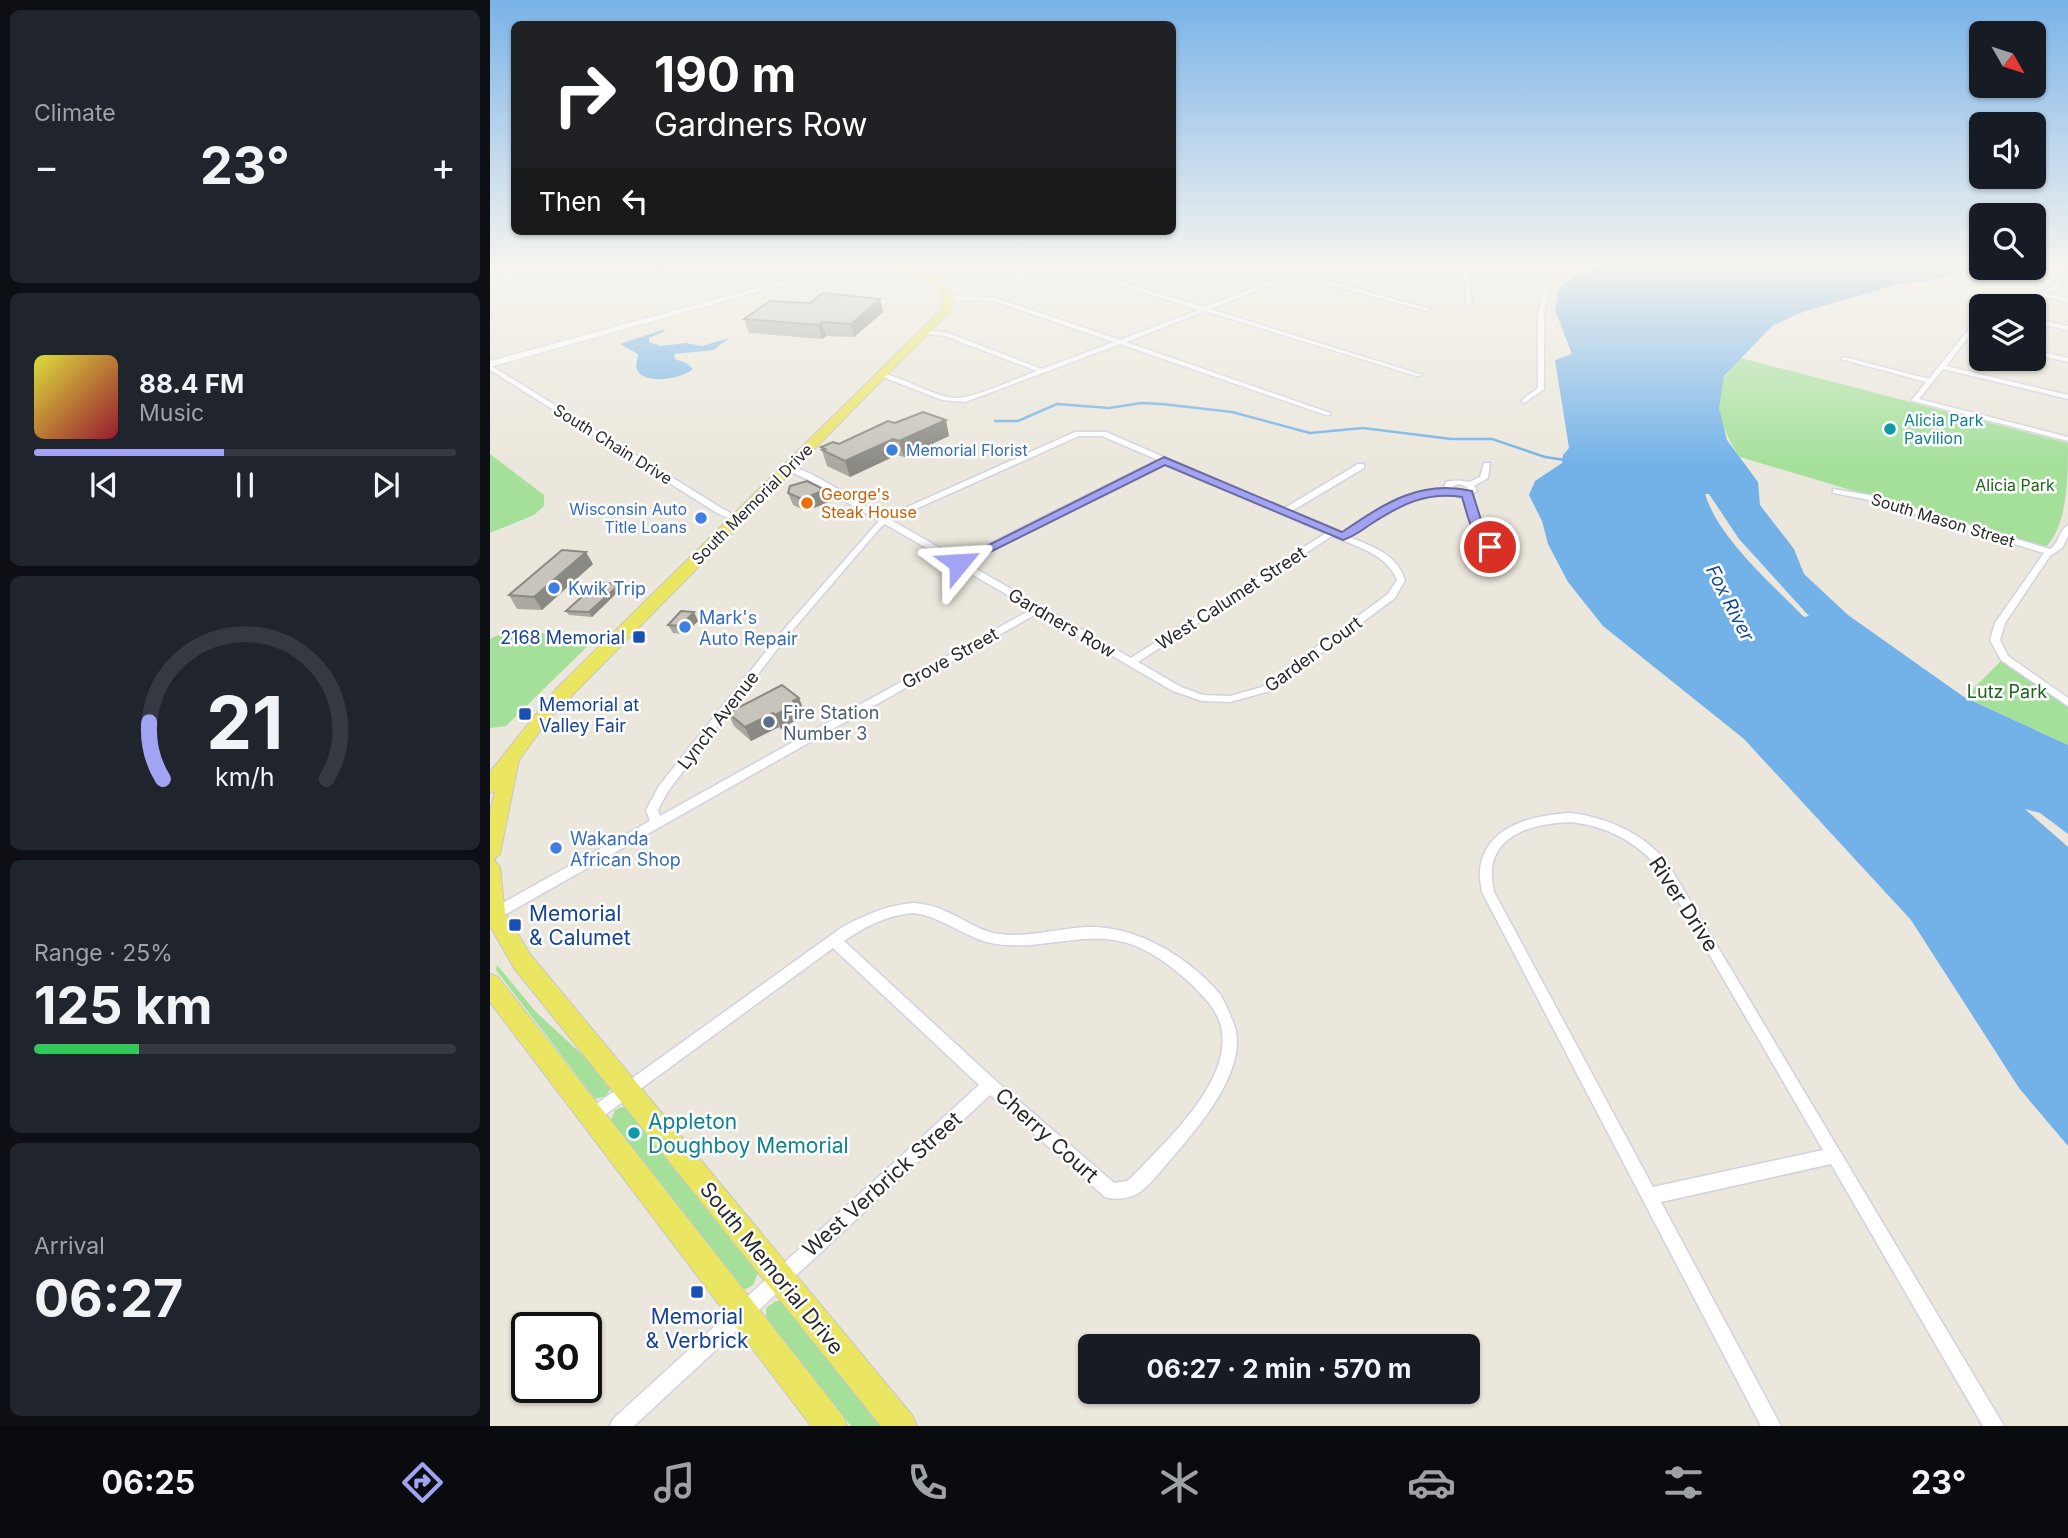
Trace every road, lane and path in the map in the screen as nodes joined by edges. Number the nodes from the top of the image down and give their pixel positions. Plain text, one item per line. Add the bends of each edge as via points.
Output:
1 (601, 334) edge
2 (923, 334) edge
3 (941, 334) edge
4 (1094, 334) edge
5 (1141, 334) edge
6 (1286, 334) edge
7 (1541, 334) edge
8 (1968, 334) edge
9 (1965, 337) junction
10 (1969, 338) edge
11 (1119, 342) junction
12 (2046, 354) edge
13 (1844, 359) dead end
14 (2068, 359) edge
15 (490, 365) edge
16 (1941, 367) junction
17 (1042, 370) junction
18 (1419, 374) dead end
19 (881, 375) junction
20 (1929, 381) junction
21 (2068, 397) edge
22 (1524, 401) dead end
23 (1328, 414) dead end
24 (2068, 439) edge
25 (1164, 460) junction
26 (1487, 465) dead end
27 (1361, 466) dead end
28 (789, 468) junction
29 (1469, 489) junction
30 (1836, 491) dead end
31 (1283, 512) junction
32 (738, 519) junction
33 (884, 520) junction
34 (2068, 527) edge
35 (1338, 534) junction
36 (1490, 547) dead end
37 (2052, 551) junction
38 (2064, 555) dead end
39 (959, 563) junction
40 (1038, 609) junction
41 (1130, 663) junction
42 (2068, 703) edge
43 (512, 758) junction
44 (490, 786) edge
45 (657, 824) junction
46 (490, 854) edge
47 (490, 867) edge
48 (492, 915) edge
49 (834, 940) junction
50 (490, 984) edge
51 (990, 1084) junction
52 (627, 1090) junction
53 (586, 1106) junction
54 (1834, 1155) junction
55 (1651, 1196) junction
56 (780, 1277) junction
57 (743, 1312) junction
58 (620, 1426) edge
59 (831, 1426) edge
60 (901, 1426) edge
61 (1771, 1426) edge
62 (1994, 1426) edge

1 - 15 street
2 - 19 main road, South Memorial Drive
3 - 17 street
4 - 11 street
5 - 11 street
6 - 18 street
7 - 22 street via 1541,389
8 - 9 street
9 - 10 street
9 - 16 street
11 - 17 street
11 - 23 street
12 - 14 street
13 - 20 street
15 - 32 street, South Chain Drive
16 - 20 street
16 - 21 street
17 - 19 street via 959,401
19 - 28 main road, South Memorial Drive
20 - 24 street via 1916,397 1918,402
25 - 31 street
25 - 33 street via 1102,435 1082,433
25 - 39 street
26 - 29 street via 1484,478
27 - 31 street
28 - 32 main road, South Memorial Drive
28 - 33 street, Gardners Row
29 - 35 street, West Calumet Street via 1455,482 1448,490 1422,493
29 - 36 street via 1476,523
30 - 37 street, South Mason Street
31 - 35 street
32 - 43 main road, South Memorial Drive via 541,716
33 - 39 street, Gardners Row
33 - 45 street, Lynch Avenue via 782,637 663,789 652,810
34 - 37 street
35 - 41 street, West Calumet Street
35 - 41 street, Garden Court via 1389,559 1401,580 1397,592 1266,689 1230,699 1202,698
37 - 38 street, South Mason Street
37 - 42 street via 1998,628 1995,640 2004,658
39 - 40 street, Gardners Row
40 - 41 street, Gardners Row
40 - 45 street, Grove Street
43 - 44 main road, South Memorial Drive
43 - 46 main road, South Memorial Drive
45 - 48 street, Grove Street
47 - 48 main road, South Memorial Drive
48 - 52 main road, South Memorial Drive via 522,961
49 - 51 street, Cherry Court
49 - 51 street, Cherry Court via 874,916 911,908 934,911 969,932 994,939 1116,934 1142,942 1194,977 1217,1001 1226,1020 1229,1052 1217,1092 1130,1189 1111,1191 1104,1186
49 - 52 street, Cherry Court
50 - 53 main road
51 - 56 street, West Verbrick Street
52 - 53 street, Cherry Court
52 - 56 main road, South Memorial Drive
53 - 57 main road
54 - 55 street
54 - 55 street, River Drive via 1656,856 1625,834 1591,821 1556,817 1529,822 1507,834 1490,852 1485,876 1488,892
54 - 62 street, River Drive
55 - 61 street, River Drive
56 - 57 street, West Verbrick Street
56 - 60 main road, South Memorial Drive
57 - 58 street, West Verbrick Street
57 - 59 main road

